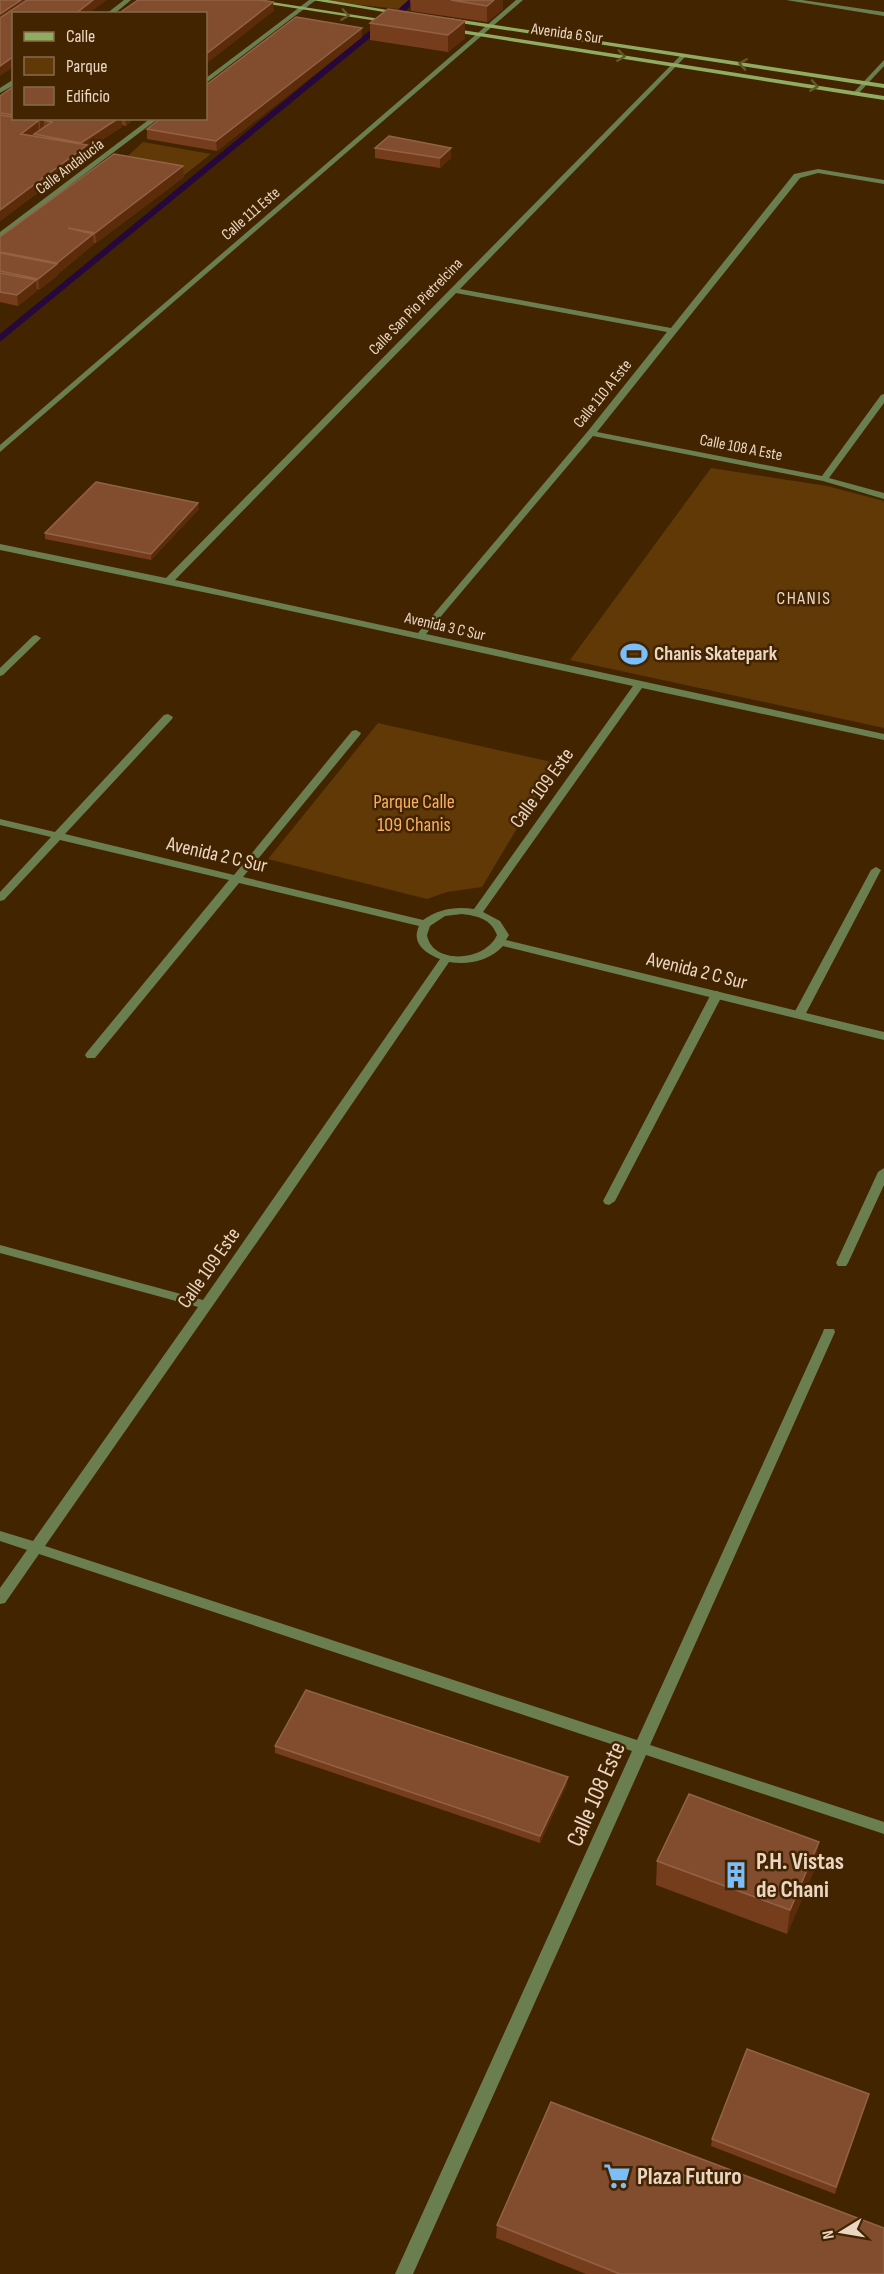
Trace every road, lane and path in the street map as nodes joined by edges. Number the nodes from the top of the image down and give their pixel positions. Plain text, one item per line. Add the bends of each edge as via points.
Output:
1 (128, 0) edge
2 (246, 0) edge
3 (314, 0) edge
4 (520, 0) edge
5 (789, 0) edge
6 (303, 8) junction
7 (112, 12) edge
8 (408, 14) edge
9 (884, 14) edge
10 (443, 19) edge
11 (396, 22) edge
12 (489, 26) junction
13 (443, 29) edge
14 (478, 34) junction
15 (684, 55) junction
16 (884, 62) edge
17 (674, 64) junction
18 (207, 80) edge
19 (866, 83) junction
20 (884, 86) edge
21 (856, 93) junction
22 (884, 98) edge
23 (153, 120) edge
24 (884, 182) edge
25 (0, 236) edge
26 (454, 290) junction
27 (673, 331) junction
28 (884, 397) edge
29 (591, 433) junction
30 (0, 449) edge
31 (824, 479) junction
32 (884, 496) edge
33 (0, 547) edge
34 (169, 581) junction
35 (420, 636) junction
36 (36, 638) dead end
37 (0, 673) edge
38 (639, 686) junction
39 (168, 717) dead end
40 (356, 733) dead end
41 (884, 737) edge
42 (0, 822) edge
43 (58, 836) junction
44 (876, 870) dead end
45 (237, 878) junction
46 (0, 898) edge
47 (477, 913) junction
48 (425, 924) junction
49 (501, 942) junction
50 (446, 957) junction
51 (717, 994) junction
52 (799, 1015) junction
53 (884, 1036) edge
54 (91, 1055) dead end
55 (884, 1172) edge
56 (609, 1201) dead end
57 (0, 1249) edge
58 (842, 1263) dead end
59 (206, 1305) junction
60 (829, 1332) dead end
61 (0, 1536) edge
62 (35, 1547) junction
63 (0, 1599) edge
64 (641, 1749) junction
65 (884, 1827) edge
66 (404, 2274) edge

1 - 7 street
2 - 6 main road
3 - 6 street
3 - 8 main road
4 - 12 street, Calle 111 Este
5 - 9 street
6 -> 11 main road
6 - 18 street
10 - 12 main road, Avenida 6 Sur
12 - 14 street, Calle 111 Este
12 - 15 main road, Avenida 6 Sur
13 - 14 main road, Avenida 6 Sur
14 -> 17 main road, Avenida 6 Sur
14 - 30 street, Calle 111 Este
15 - 17 street, Calle San Pio Pietrelcina
19 -> 15 main road, Avenida 6 Sur
16 - 19 street
17 -> 21 main road, Avenida 6 Sur
17 - 26 street, Calle San Pio Pietrelcina
19 - 20 main road, Avenida 6 Sur
19 - 21 street
21 - 22 main road, Avenida 6 Sur
23 - 25 street, Calle Andalucía
24 - 27 street, Calle 110 A Este via 826,172 797,176
26 - 27 street
26 - 34 street, Calle San Pio Pietrelcina
27 - 29 street, Calle 110 A Este
28 - 31 street
29 - 31 street, Calle 108 A Este
29 - 35 street, Calle 110 A Este
31 - 32 street, Calle 108 A Este
33 - 34 street, Avenida 3 C Sur
34 - 35 street, Avenida 3 C Sur
35 - 38 street, Avenida 3 C Sur
36 - 37 street
38 - 41 street, Avenida 3 C Sur
38 - 47 street, Calle 109 Este
39 - 43 street
40 - 45 street
42 - 43 street, Avenida 2 C Sur
43 - 45 street, Avenida 2 C Sur
43 - 46 street
44 - 52 street
45 - 48 street, Avenida 2 C Sur
45 - 54 street
47 - 48 street via 448,912
47 - 49 street via 501,928
48 - 50 street via 421,939 426,947
49 - 50 street via 496,949 473,959
49 - 51 street, Avenida 2 C Sur
50 - 59 street, Calle 109 Este
51 - 52 street, Avenida 2 C Sur
51 - 56 street
52 - 53 street, Avenida 2 C Sur
55 - 58 street
57 - 59 street
59 - 62 street, Calle 109 Este
60 - 64 street, Calle 108 Este
61 - 62 street
62 - 63 street, Calle 109 Este
62 - 64 street
64 - 65 street
64 - 66 street, Calle 108 Este

